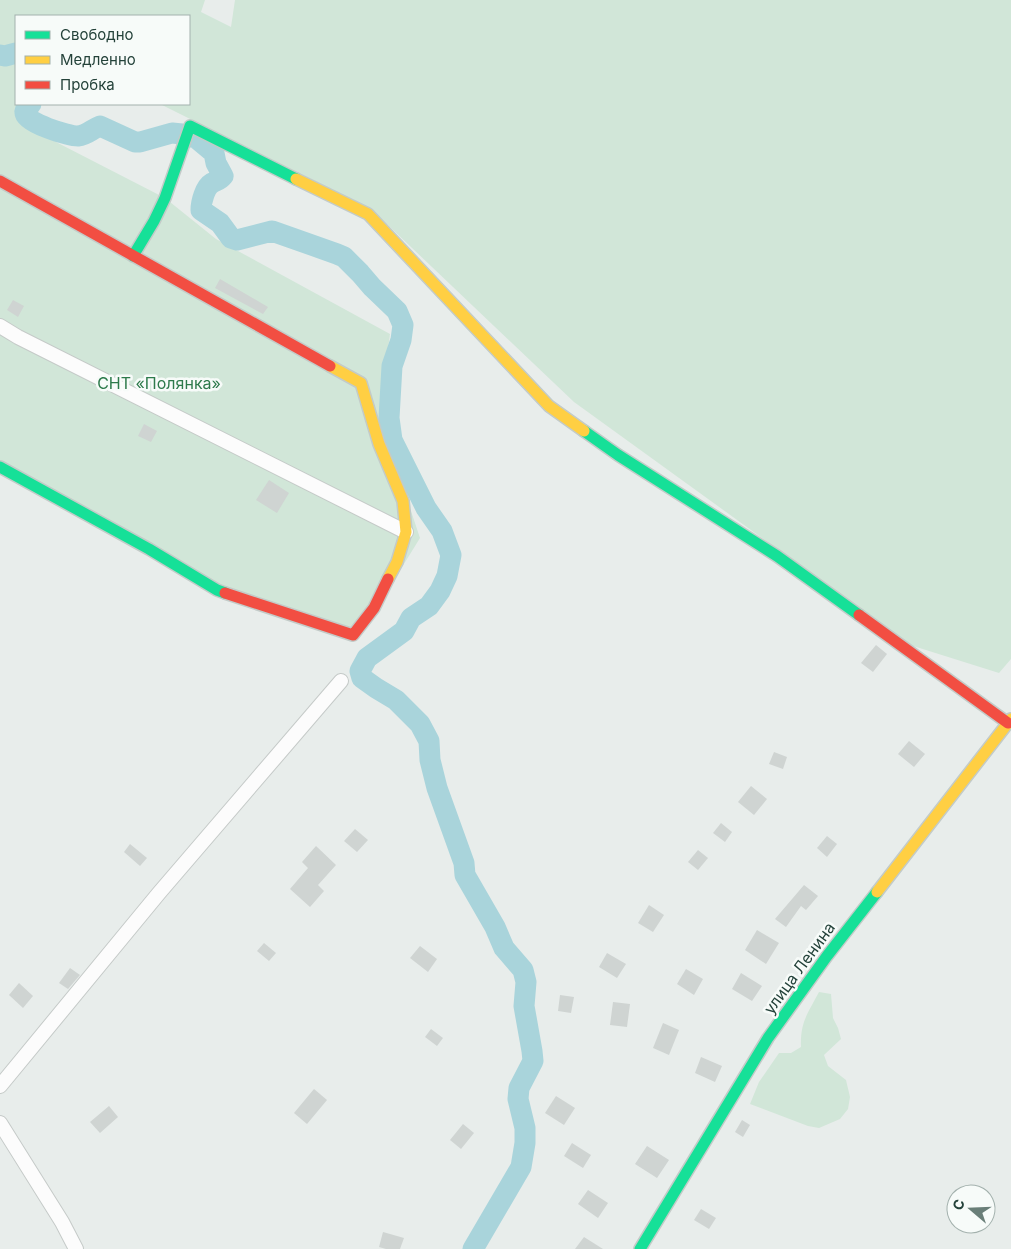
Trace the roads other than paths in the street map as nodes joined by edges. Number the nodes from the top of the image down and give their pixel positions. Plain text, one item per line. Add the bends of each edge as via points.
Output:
1 (0, 181) edge
2 (134, 256) junction
3 (0, 326) edge
4 (0, 467) edge
5 (406, 532) junction
6 (341, 681) dead end
7 (1009, 721) edge
8 (0, 1086) edge
9 (0, 1123) edge
10 (76, 1249) edge
11 (640, 1249) edge

1 - 2 street
2 - 5 street via 361,383 379,444 403,501
2 - 7 street via 165,198 190,126 368,214 549,406 618,455 777,556
3 - 5 street
4 - 5 street via 217,590 353,635 374,608 397,562
6 - 8 street via 159,893
7 - 11 street, улица Ленина via 827,956 768,1038
9 - 10 street

